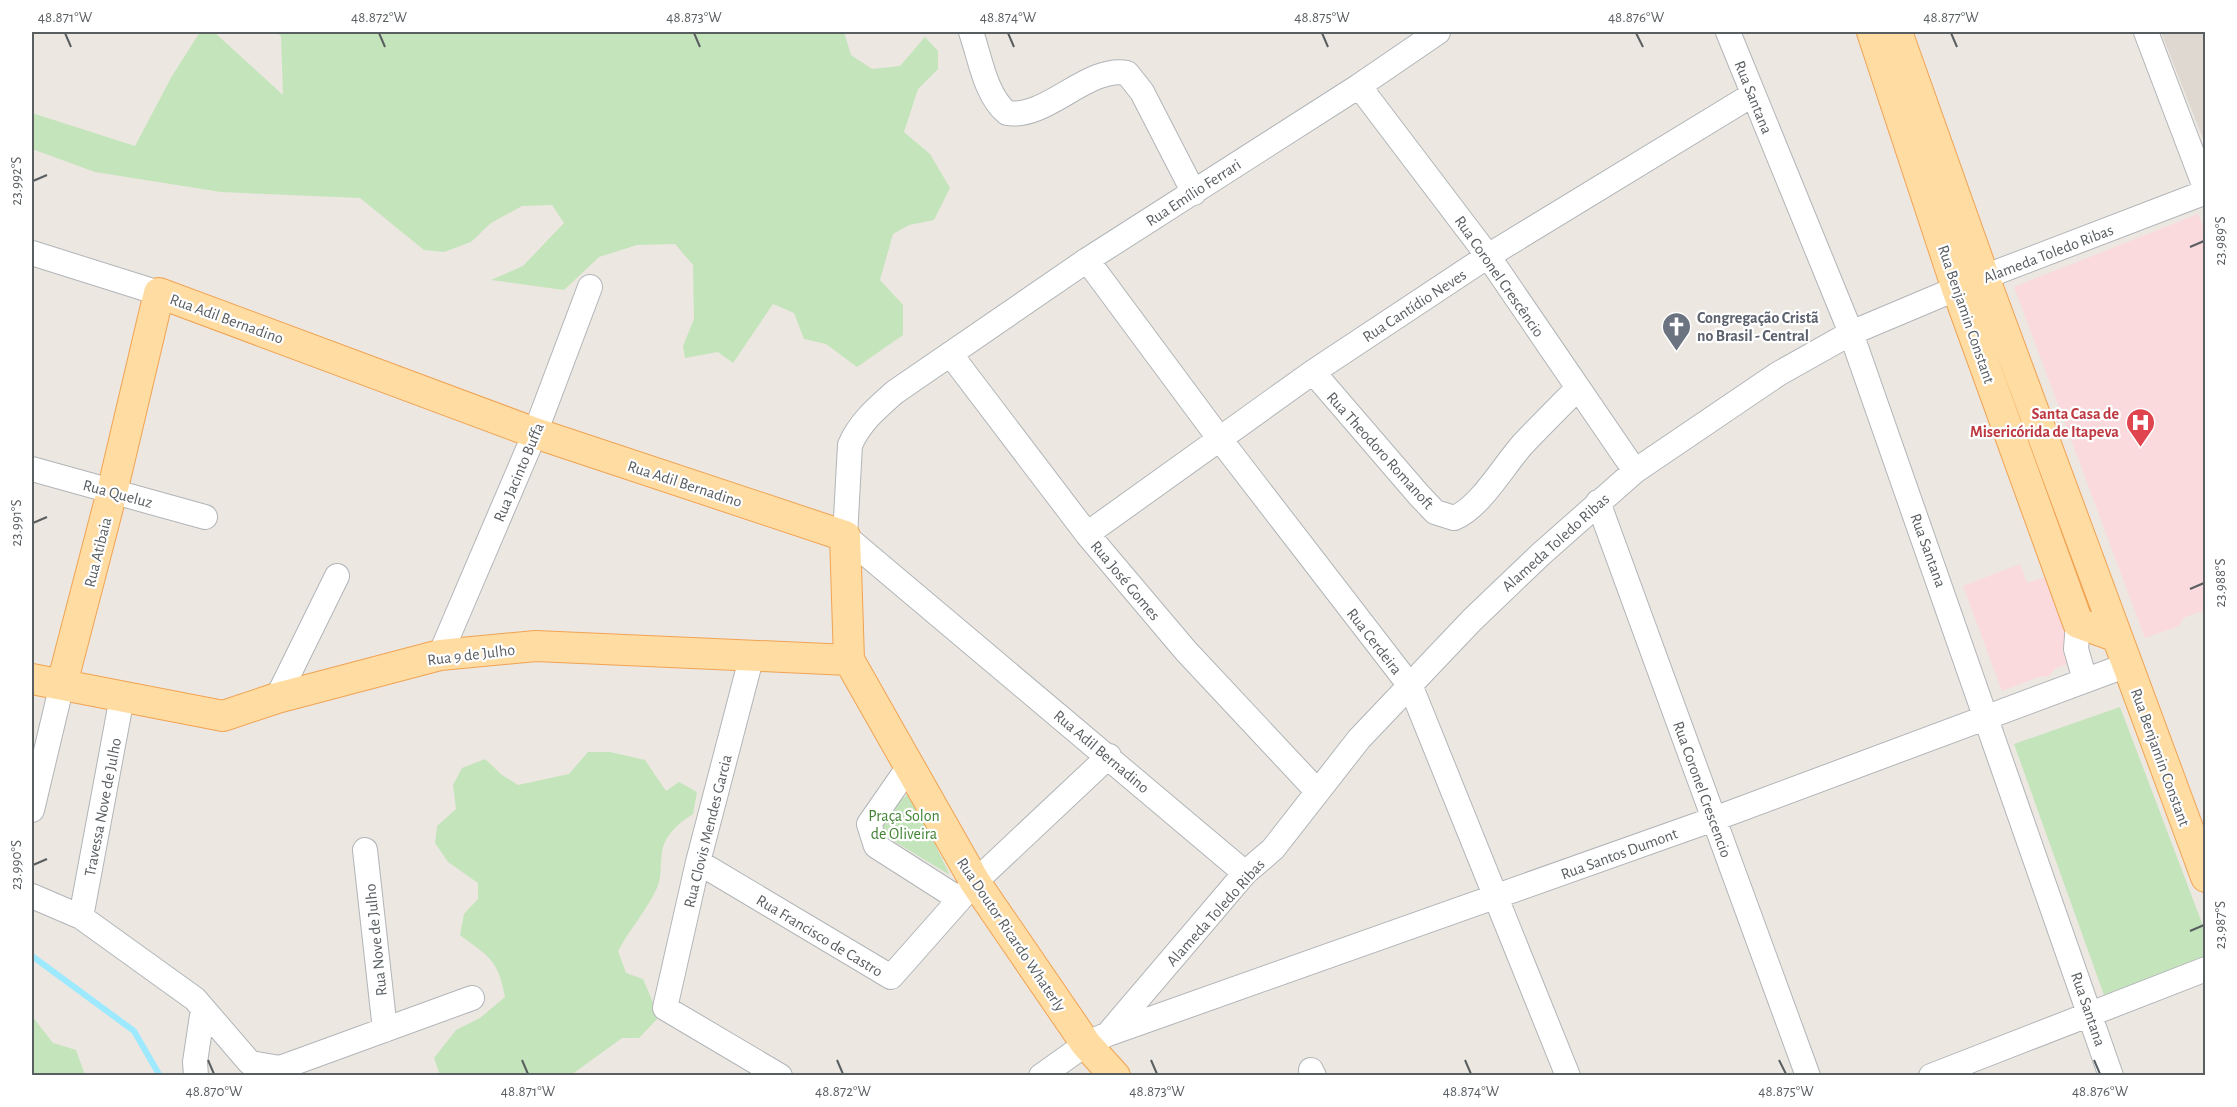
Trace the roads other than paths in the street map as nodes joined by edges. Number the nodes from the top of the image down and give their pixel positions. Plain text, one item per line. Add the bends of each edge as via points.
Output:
1 (971, 32) edge
2 (1438, 32) edge
3 (1728, 32) edge
4 (1872, 32) edge
5 (1897, 32) edge
6 (2146, 32) edge
7 (1359, 86) junction
8 (1752, 94) junction
9 (2205, 191) edge
10 (1194, 193) junction
11 (32, 253) edge
12 (1488, 256) junction
13 (1087, 260) junction
14 (1984, 277) junction
15 (590, 287) dead end
16 (1957, 289) junction
17 (159, 293) junction
18 (1851, 333) junction
19 (951, 356) junction
20 (1313, 372) junction
21 (1578, 388) junction
22 (535, 433) junction
23 (1219, 438) junction
24 (32, 469) edge
25 (1635, 471) junction
26 (112, 492) junction
27 (1598, 502) junction
28 (205, 517) dead end
29 (1087, 534) junction
30 (845, 536) junction
31 (337, 576) dead end
32 (2078, 623) junction
33 (2117, 637) junction
34 (440, 655) junction
35 (752, 655) junction
36 (849, 660) junction
37 (2127, 665) junction
38 (32, 679) edge
39 (2085, 680) junction
40 (62, 684) junction
41 (1411, 687) junction
42 (122, 697) junction
43 (277, 698) junction
44 (1988, 716) junction
45 (1109, 756) junction
46 (910, 765) junction
47 (1317, 790) junction
48 (32, 810) edge
49 (1714, 819) junction
50 (365, 850) dead end
51 (698, 862) junction
52 (1245, 873) junction
53 (2205, 877) edge
54 (967, 890) junction
55 (32, 896) edge
56 (1494, 897) junction
57 (81, 917) junction
58 (2205, 969) edge
59 (472, 998) dead end
60 (203, 1009) junction
61 (2091, 1015) junction
62 (385, 1030) junction
63 (1097, 1039) junction
64 (309, 1068) edge
65 (196, 1076) edge
66 (780, 1076) edge
67 (1041, 1076) edge
68 (1115, 1076) edge
69 (1568, 1076) edge
70 (1808, 1076) edge
71 (1931, 1076) edge
72 (2111, 1076) edge

1 - 10 street via 991,92 1007,113 1027,111 1103,75 1127,73 1142,92
2 - 7 street, Rua Emílio Ferrari
3 - 8 street, Rua Santana
4 - 16 main road, Rua Benjamin Constant
5 - 14 main road, Rua Benjamin Constant
6 - 9 street
7 - 10 street, Rua Emílio Ferrari
7 - 12 street, Rua Coronel Crescêncio
8 - 12 street, Rua Cantídio Neves
8 - 18 street, Rua Santana
9 - 14 street, Alameda Toledo Ribas
10 - 13 street, Rua Emílio Ferrari
11 - 17 street, Rua Adil Bernadino
12 - 20 street, Rua Cantídio Neves
12 - 21 street, Rua Coronel Crescêncio
13 - 19 street, Rua Emílio Ferrari
13 - 23 street, Rua Cerdeira
14 - 16 street, Alameda Toledo Ribas
14 - 33 main road, Rua Benjamin Constant
15 - 22 street, Rua Jacinto Buffa
16 - 18 street, Alameda Toledo Ribas
16 - 32 main road, Rua Benjamin Constant
17 - 22 main road, Rua Adil Bernadino
17 - 26 main road, Rua Atibaia
18 - 25 street, Alameda Toledo Ribas via 1728,406
18 - 44 street, Rua Santana
19 - 29 street, Rua José Gomes
19 - 30 street, Rua Emílio Ferrari via 895,392 856,431 850,444
20 - 21 street, Rua Theodoro Romanoft via 1435,512 1454,519 1473,504 1522,445
20 - 23 street, Rua Cantídio Neves
21 - 25 street, Rua Coronel Crescêncio
22 - 30 main road, Rua Adil Bernadino
22 - 34 street, Rua Jacinto Buffa
23 - 29 street, Rua Cantídio Neves
23 - 41 street, Rua Cerdeira
24 - 26 street, Rua Queluz
25 - 27 street, Alameda Toledo Ribas
26 - 28 street, Rua Queluz
26 - 40 main road, Rua Atibaia
27 - 41 street, Alameda Toledo Ribas via 1472,620
27 - 49 street, Rua Coronel Crescencio
29 - 47 street, Rua José Gomes via 1186,651
30 - 36 main road
30 - 45 street, Rua Adil Bernadino
31 - 43 street
32 - 33 main road
32 - 39 street via 2076,649
33 - 37 main road, Rua Benjamin Constant
34 - 35 main road, Rua 9 de Julho via 536,646
34 - 43 main road, Rua 9 de Julho
35 - 36 main road, Rua 9 de Julho
35 - 51 street, Rua Clovis Mendes Garcia
36 - 46 main road, Rua Doutor Ricardo Whaterly
37 - 39 street, Rua Santos Dumont
37 - 53 main road, Rua Benjamin Constant
38 - 40 main road, Rua 9 de Julho
39 - 44 street, Rua Santos Dumont
40 - 42 main road, Rua 9 de Julho
40 - 48 street, Rua Atibaia
41 - 47 street, Alameda Toledo Ribas via 1359,739
41 - 56 street, Rua Cerdeira
42 - 43 main road, Rua 9 de Julho via 223,716
42 - 57 street, Travessa Nove de Julho
44 - 49 street, Rua Santos Dumont
44 - 61 street, Rua Santana
45 - 52 street, Rua Adil Bernadino
45 - 54 street, Rua Francisco de Castro
46 - 54 main road, Rua Doutor Ricardo Whaterly
46 - 54 street via 869,824 876,846
47 - 52 street, Alameda Toledo Ribas via 1273,849
49 - 56 street, Rua Santos Dumont
49 - 70 street, Rua Coronel Crescencio
50 - 62 street, Rua Nove de Julho
51 - 54 street, Rua Francisco de Castro via 891,977
51 - 66 street, Rua Clovis Mendes Garcia via 665,1008
52 - 63 street, Alameda Toledo Ribas
54 - 63 main road, Rua Doutor Ricardo Whaterly
55 - 57 street
56 - 63 street, Rua Santos Dumont
56 - 69 street, Rua Cerdeira
57 - 60 street via 195,999
58 - 61 street
59 - 62 street
60 - 64 street via 250,1063
60 - 65 street
61 - 71 street
61 - 72 street, Rua Santana
62 - 64 street
63 - 67 street, Alameda Toledo Ribas
63 - 68 main road, Rua Doutor Ricardo Whaterly

